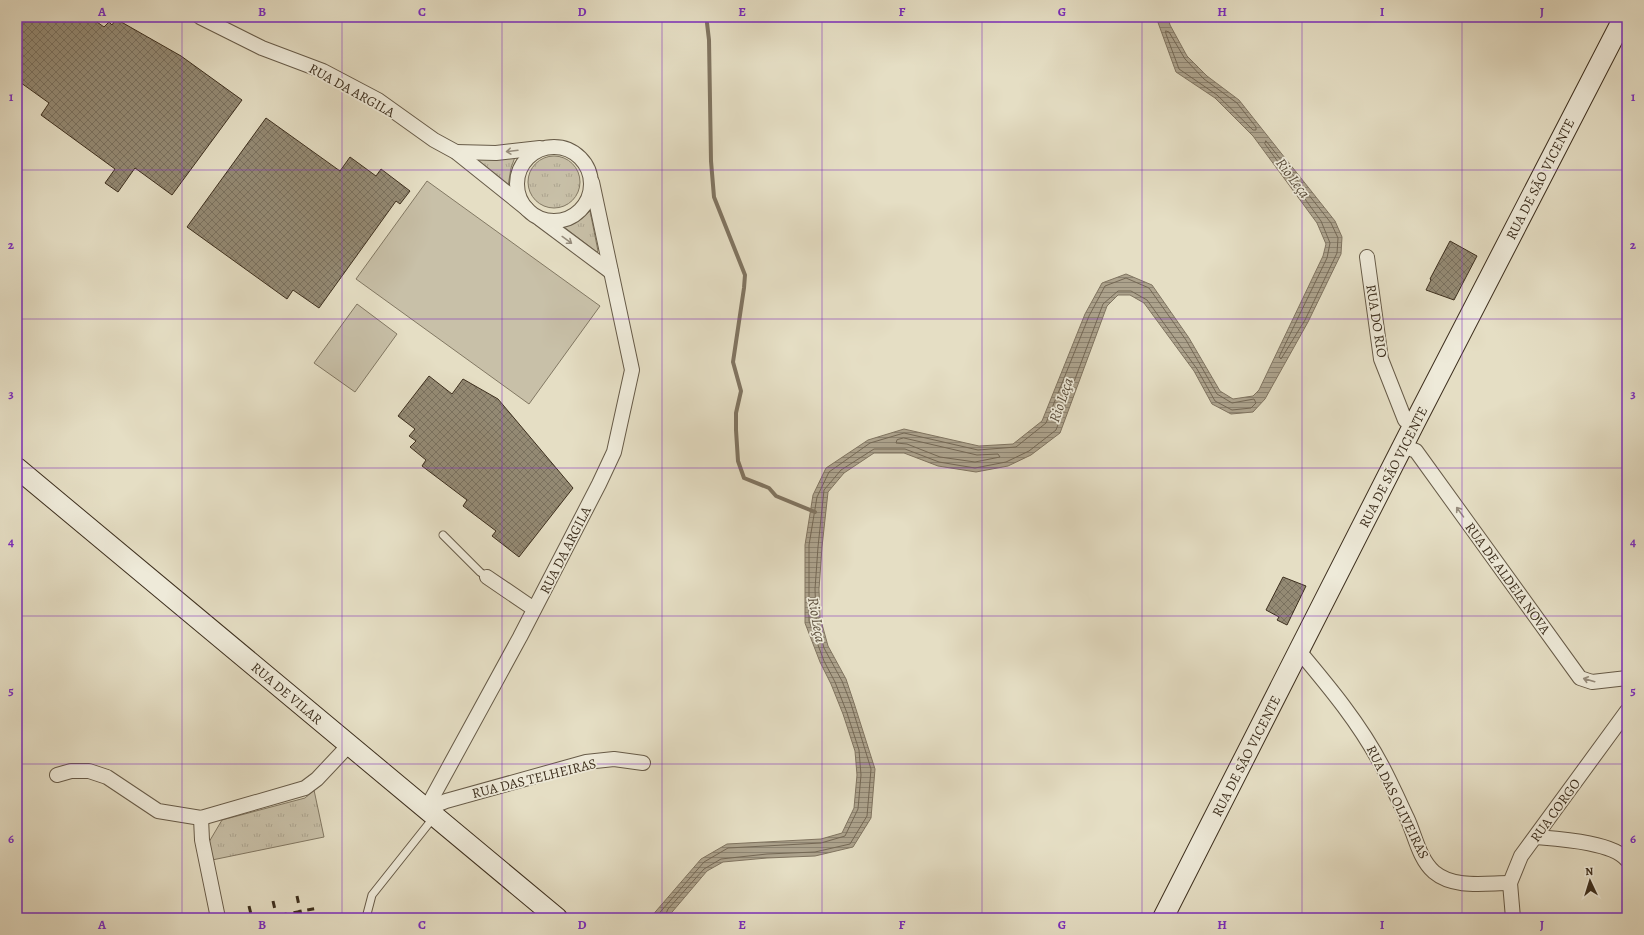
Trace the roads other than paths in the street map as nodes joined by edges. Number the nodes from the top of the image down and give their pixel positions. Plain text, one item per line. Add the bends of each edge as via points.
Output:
1 (200, 17) edge
2 (1624, 17) edge
3 (551, 146) junction
4 (456, 152) junction
5 (592, 182) junction
6 (531, 213) junction
7 (1367, 257) dead end
8 (611, 272) junction
9 (1414, 424) junction
10 (1403, 446) junction
11 (17, 468) edge
12 (443, 535) dead end
13 (487, 577) joint
14 (534, 609) junction
15 (1300, 651) junction
16 (1627, 678) edge
17 (1627, 711) edge
18 (349, 746) junction
19 (643, 763) dead end
20 (57, 775) dead end
21 (430, 813) junction
22 (201, 818) junction
23 (1536, 836) junction
24 (1627, 860) edge
25 (1510, 883) junction
26 (218, 918) edge
27 (368, 918) edge
28 (557, 918) edge
29 (1164, 918) edge
30 (1513, 918) edge

1 - 4 street, RUA DA ARGILA via 262,48 323,71 378,100 434,140
2 - 9 main road, RUA DE SÃO VICENTE
3 -> 4 street, RUA DA ARGILA via 496,153
3 - 5 street, RUA DA ARGILA via 563,147 574,152 589,170
3 - 6 street, RUA DA ARGILA via 529,155 517,176 520,200
4 - 6 street, RUA DA ARGILA
5 - 6 street, RUA DA ARGILA via 586,203 570,218 559,221 547,220
5 - 8 street, RUA DA ARGILA
6 -> 8 street, RUA DA ARGILA
7 - 9 street, RUA DO RIO via 1381,359 1406,420
8 - 14 street, RUA DA ARGILA via 632,370 614,452
9 - 10 main road, RUA DE SÃO VICENTE
10 - 15 main road, RUA DE SÃO VICENTE
16 -> 10 street, RUA DE ALDEIA NOVA via 1592,682 1580,678 1416,451
11 - 18 main road, RUA DE VILAR
12 - 13 lane
13 - 14 street
14 - 21 street, RUA DA ARGILA
15 - 25 street, RUA DAS OLIVEIRAS via 1360,727 1383,766 1423,857 1434,872 1454,883
15 - 29 main road, RUA DE SÃO VICENTE
17 - 23 street, RUA CORGO
18 - 21 main road, RUA DE VILAR
18 - 22 street via 305,788
19 - 21 street, RUA DAS TELHEIRAS via 614,759 586,762 446,801
20 - 22 street via 71,771 89,771 107,777 158,811
21 - 27 lane via 372,895
21 - 28 main road, RUA DE VILAR
22 - 26 street via 202,840
23 - 24 street via 1611,848
23 - 25 street, RUA CORGO via 1522,856
25 - 30 street, RUA CORGO

